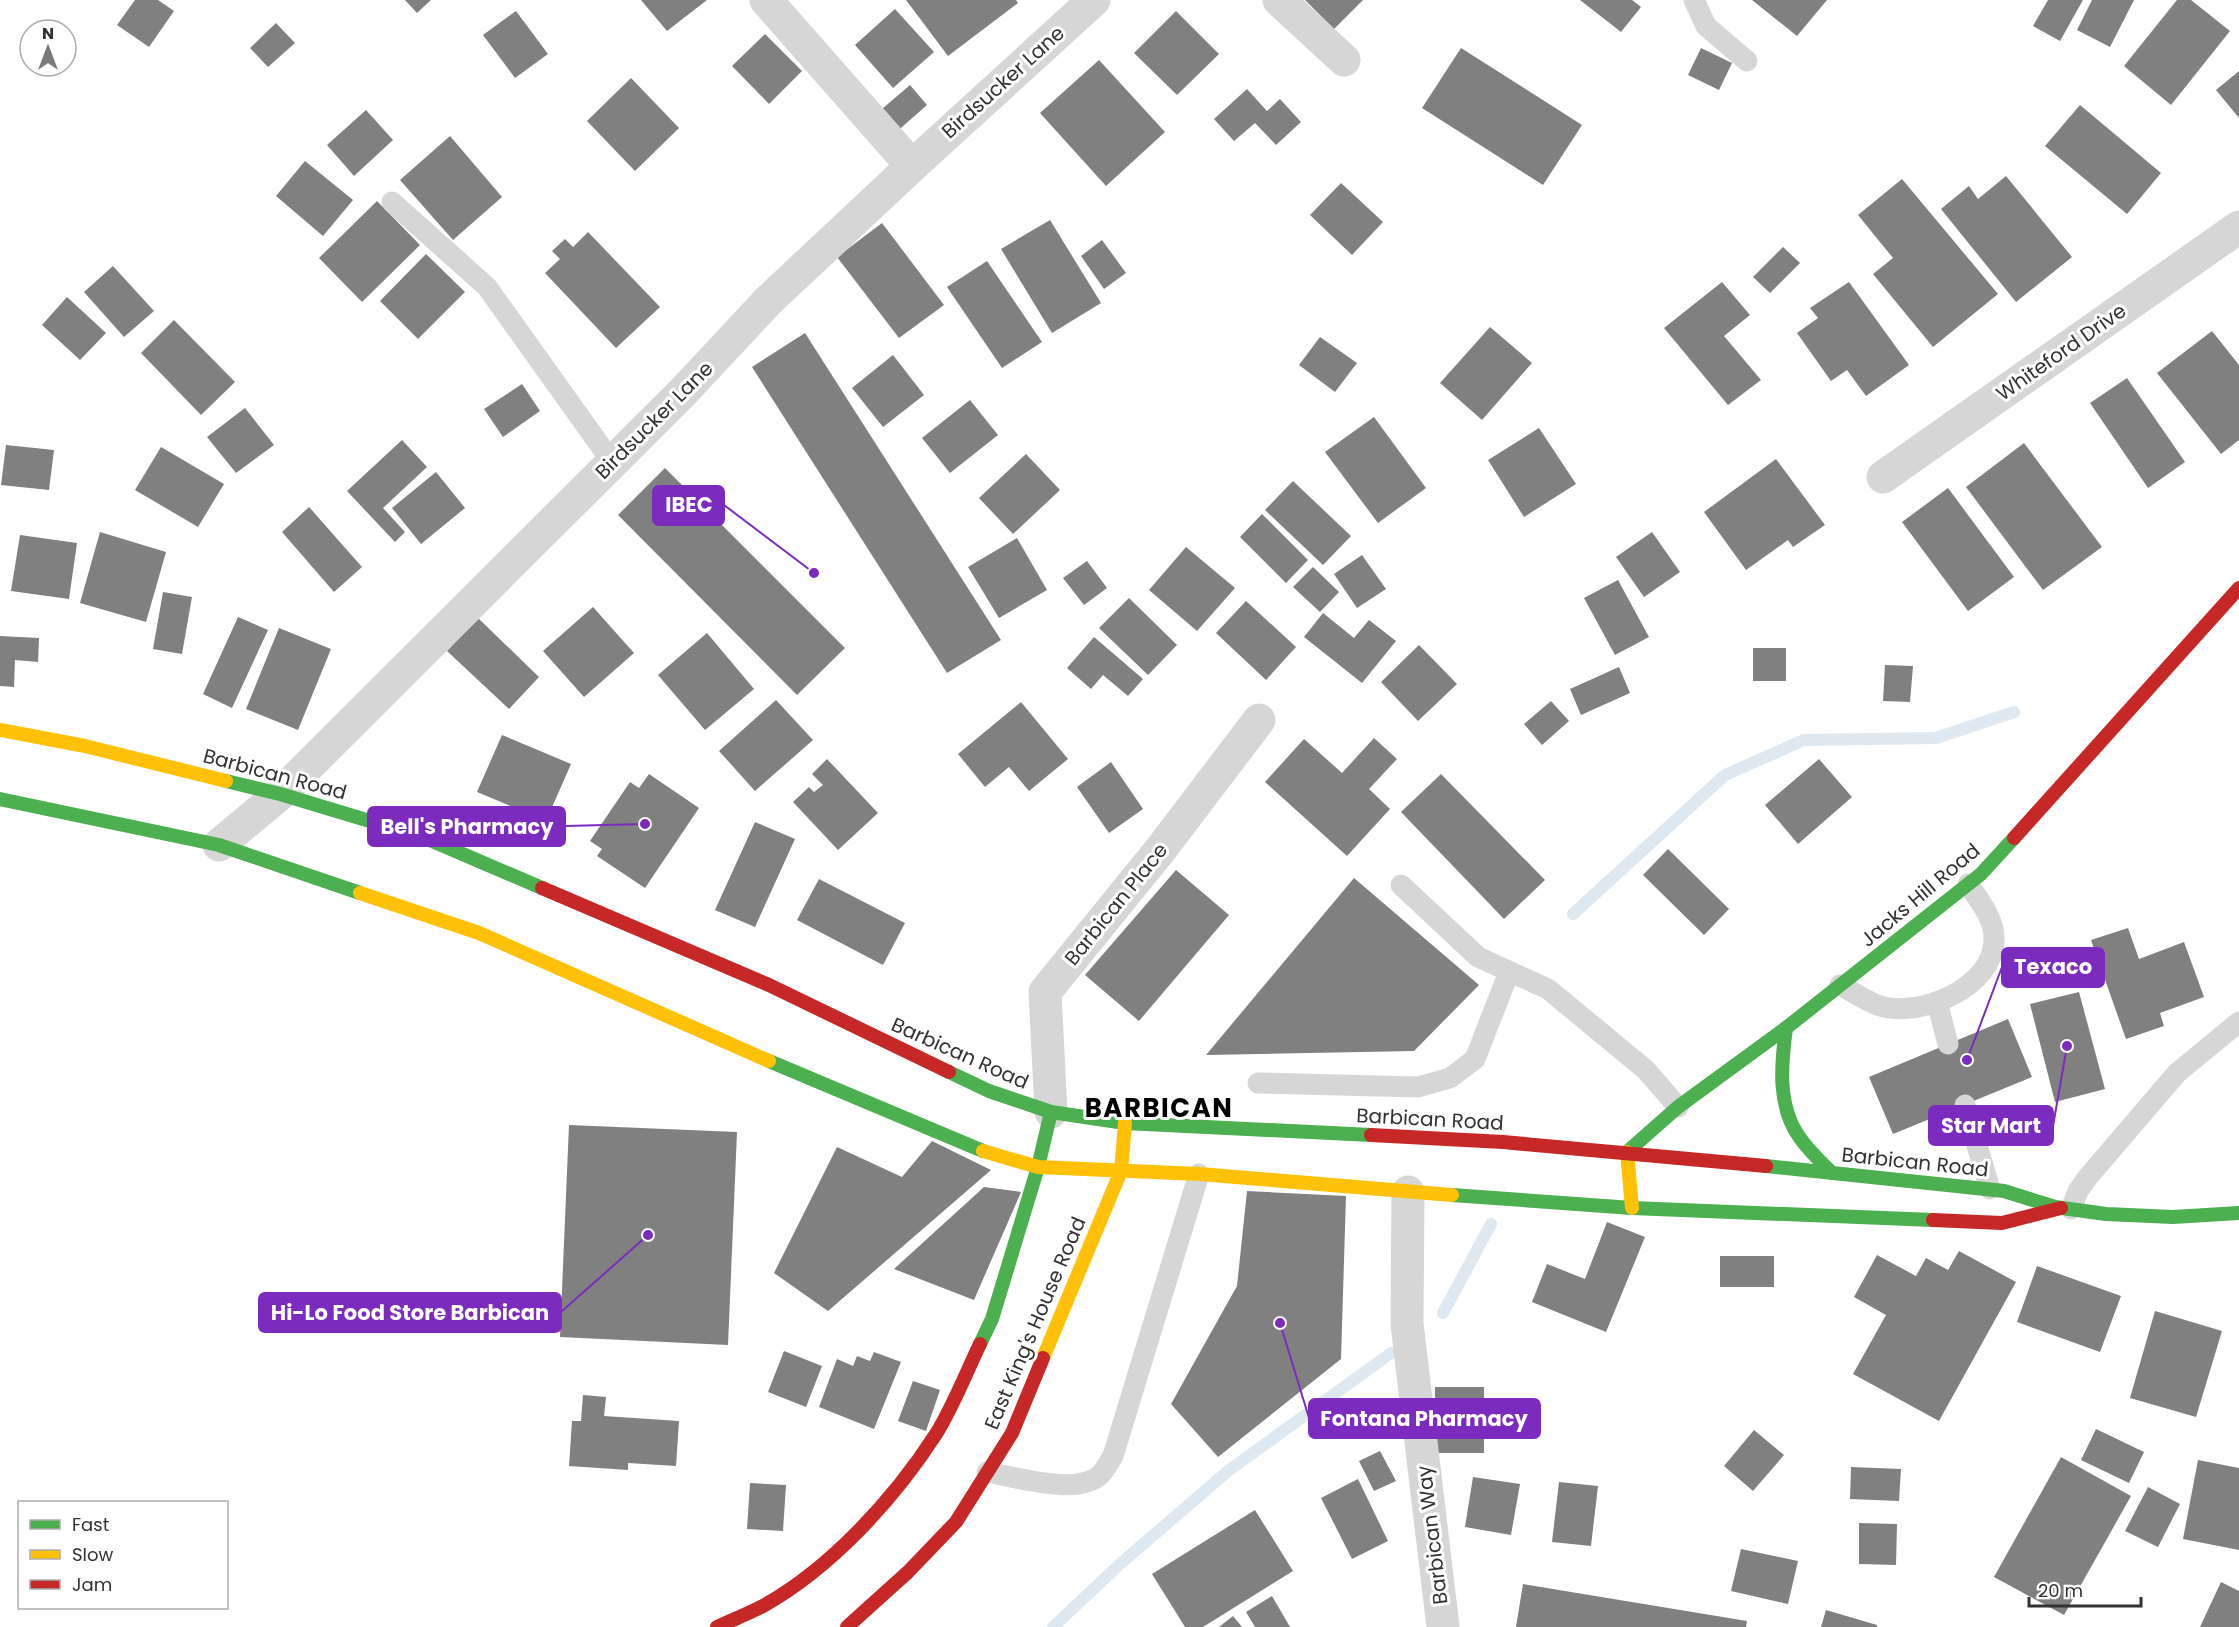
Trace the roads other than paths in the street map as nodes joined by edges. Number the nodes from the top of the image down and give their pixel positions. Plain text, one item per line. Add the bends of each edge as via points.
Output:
1 (766, 0) edge
2 (1094, 0) edge
3 (1279, 0) edge
4 (1694, 0) edge
5 (1344, 60) dead end
6 (1748, 62) dead end
7 (912, 166) junction
8 (392, 202) dead end
9 (2239, 226) edge
10 (612, 462) junction
11 (1883, 477) dead end
12 (2239, 588) edge
13 (1259, 720) dead end
14 (0, 730) edge
15 (280, 794) junction
16 (0, 799) edge
17 (219, 845) junction
18 (1968, 884) junction
19 (1401, 885) dead end
20 (1509, 972) junction
21 (1840, 985) junction
22 (1937, 1002) junction
23 (2239, 1023) edge
24 (1786, 1028) junction
25 (1948, 1044) dead end
26 (1258, 1083) dead end
27 (1965, 1106) dead end
28 (1678, 1107) junction
29 (1051, 1112) junction
30 (1125, 1123) junction
31 (1627, 1152) junction
32 (1038, 1167) junction
33 (1121, 1170) junction
34 (1832, 1173) junction
35 (1199, 1174) junction
36 (1990, 1189) junction
37 (1408, 1192) junction
38 (1632, 1208) junction
39 (2066, 1208) junction
40 (2239, 1213) edge
41 (987, 1472) junction
42 (717, 1627) edge
43 (847, 1627) edge
44 (1443, 1627) edge

1 - 7 street
2 - 7 street, Birdsucker Lane
3 - 5 street
4 - 6 lane via 1706,26
7 - 10 street, Birdsucker Lane via 768,301
8 - 10 lane via 487,287
9 - 11 street, Whiteford Drive
10 - 15 street, Birdsucker Lane
12 - 18 main road, Jacks Hill Road
13 - 29 street, Barbican Place via 1045,992
14 - 15 main road, Barbican Road via 85,746
15 - 17 street, Birdsucker Lane
15 - 29 main road, Barbican Road via 444,845 769,985 989,1091
16 - 17 main road, Barbican Road
17 - 32 main road, Barbican Road via 479,933 975,1149
18 - 21 main road, Jacks Hill Road
18 - 22 lane via 1990,919 1994,938 1990,963 1974,982
19 - 20 lane via 1478,957
20 - 26 lane via 1475,1059 1450,1078 1418,1087
20 - 28 lane via 1548,989 1646,1071
21 - 22 lane via 1878,1005 1902,1009
21 - 24 main road, Jacks Hill Road
22 - 25 lane
23 - 39 lane via 2177,1073
24 - 28 main road, Jacks Hill Road
24 - 34 main road via 1781,1062 1784,1106 1797,1136
27 - 36 lane
28 - 31 main road, Jacks Hill Road
29 - 30 main road, Barbican Road
29 - 32 main road, East King's House Road
30 - 31 main road, Barbican Road
30 - 33 main road, East King's House Road
31 - 34 main road, Barbican Road
31 - 38 main road
32 - 33 main road, Barbican Road
32 - 42 main road, East King's House Road via 992,1319 937,1433 875,1515 850,1540 763,1606
33 - 35 main road, Barbican Road
33 - 41 main road, East King's House Road via 1012,1433
34 - 36 main road, Barbican Road
35 - 37 main road, Barbican Road
35 - 41 lane via 1113,1456 1100,1476 1083,1484 1064,1485
36 - 39 main road, Barbican Road
37 - 38 main road, Barbican Road
37 - 44 street, Barbican Way via 1407,1324
38 - 39 main road, Barbican Road via 2002,1223
39 - 40 main road, Barbican Road via 2189,1218
41 - 43 main road, East King's House Road via 956,1522

